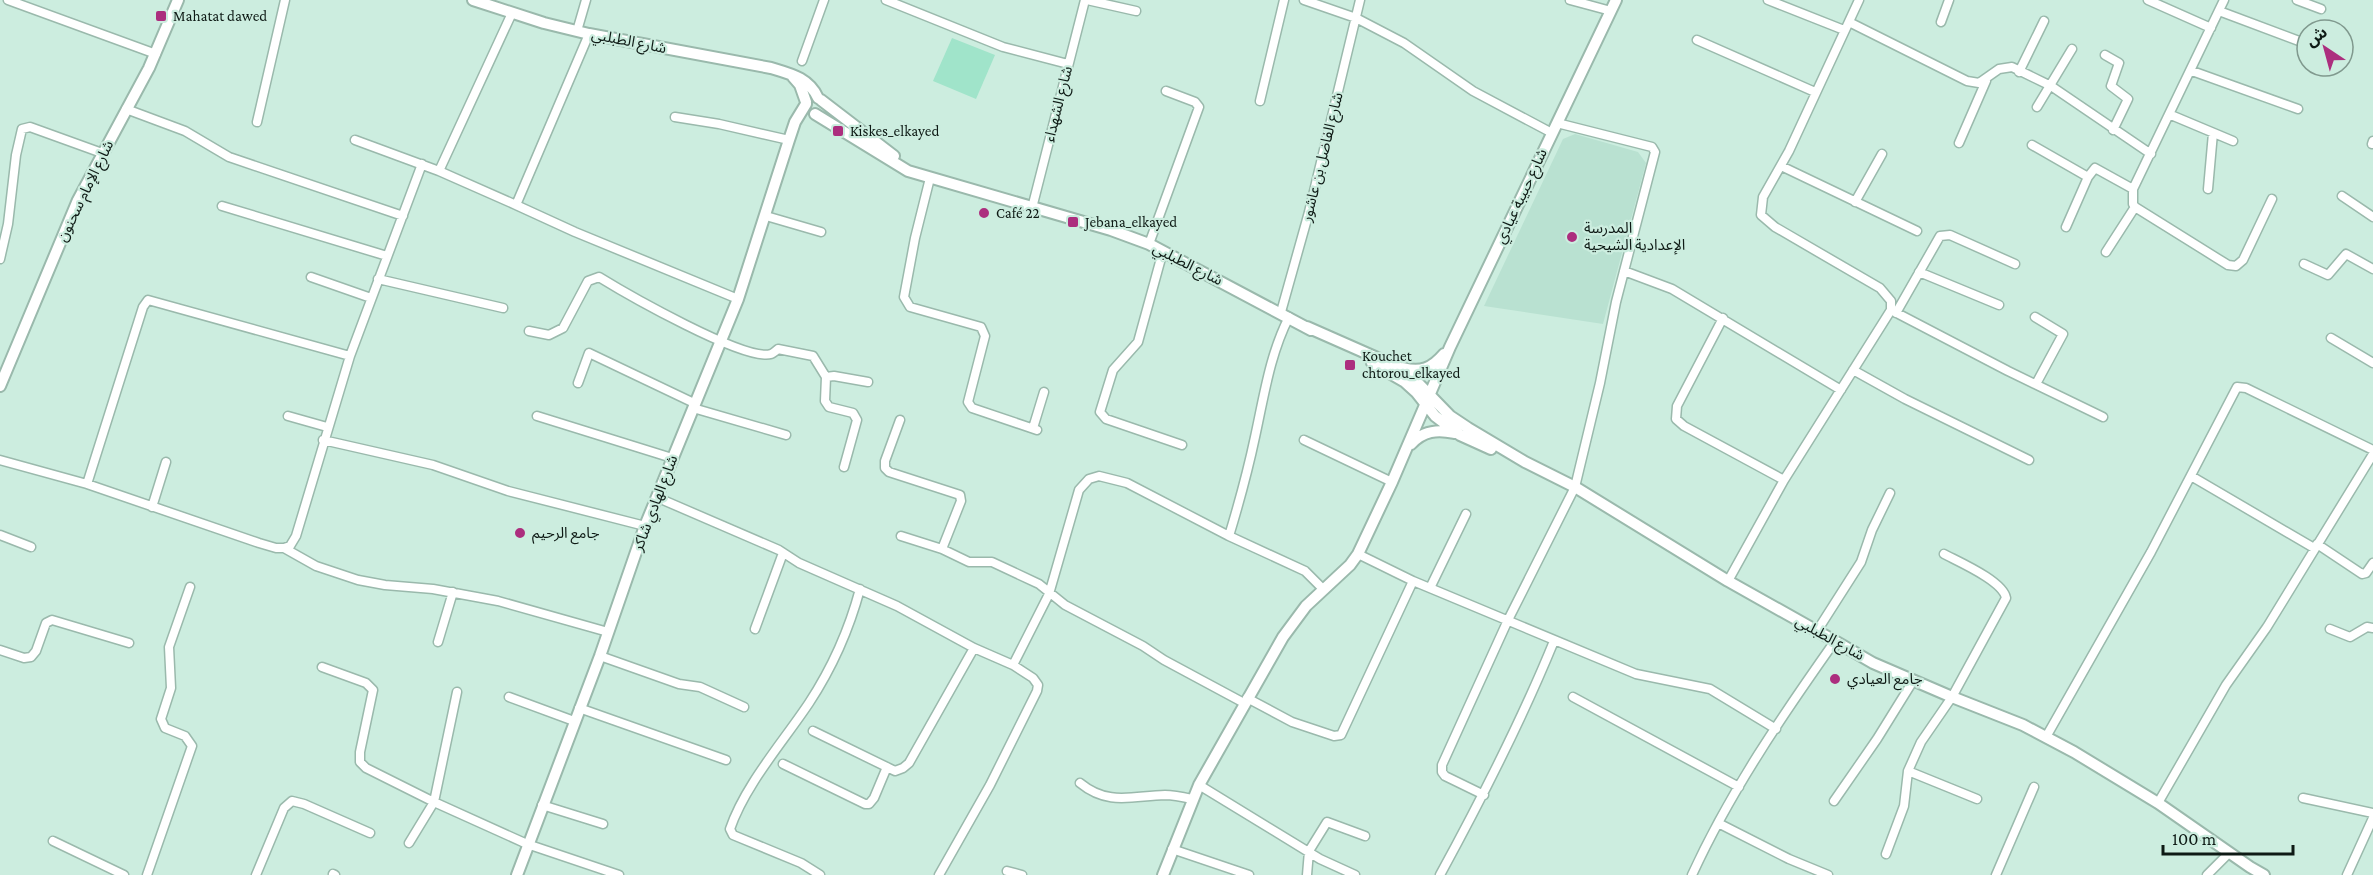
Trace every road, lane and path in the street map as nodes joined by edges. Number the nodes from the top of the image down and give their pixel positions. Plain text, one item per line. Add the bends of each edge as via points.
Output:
1 (8, 0) edge
2 (178, 0) edge
3 (285, 0) edge
4 (472, 0) edge
5 (586, 0) edge
6 (824, 0) edge
7 (886, 0) edge
8 (1086, 0) edge
9 (1284, 0) edge
10 (1304, 0) edge
11 (1360, 0) edge
12 (1570, 0) edge
13 (1616, 0) edge
14 (1768, 0) edge
15 (1859, 0) edge
16 (1948, 0) edge
17 (2148, 0) edge
18 (2224, 0) edge
19 (2297, 0) edge
20 (2321, 9) dead end
21 (1611, 10) junction
22 (1136, 11) dead end
23 (2219, 11) junction
24 (512, 13) junction
25 (1356, 18) junction
26 (1941, 21) dead end
27 (2044, 21) dead end
28 (1849, 22) junction
29 (2211, 28) junction
30 (1844, 30) junction
31 (577, 31) junction
32 (589, 34) junction
33 (1697, 40) dead end
34 (2295, 40) edge
35 (2072, 49) dead end
36 (156, 54) junction
37 (2105, 55) dead end
38 (802, 61) dead end
39 (1068, 64) junction
40 (2192, 71) junction
41 (2019, 72) junction
42 (788, 73) junction
43 (1986, 81) junction
44 (2051, 86) junction
45 (1166, 91) dead end
46 (1815, 92) junction
47 (820, 99) junction
48 (1260, 101) dead end
49 (806, 103) junction
50 (2037, 107) dead end
51 (126, 109) junction
52 (2298, 110) dead end
53 (813, 114) junction
54 (2171, 115) junction
55 (675, 117) dead end
56 (256, 122) dead end
57 (1554, 128) junction
58 (2113, 130) junction
59 (2213, 133) junction
60 (791, 136) junction
61 (355, 140) dead end
62 (2233, 141) dead end
63 (1959, 144) dead end
64 (2032, 145) dead end
65 (102, 153) junction
66 (1882, 154) dead end
67 (2151, 154) junction
68 (422, 164) junction
69 (1781, 166) junction
70 (439, 171) junction
71 (927, 177) junction
72 (2088, 177) junction
73 (2133, 189) junction
74 (2208, 189) dead end
75 (2342, 196) dead end
76 (2272, 199) dead end
77 (1855, 202) junction
78 (516, 205) junction
79 (222, 206) dead end
80 (2135, 207) junction
81 (1032, 208) junction
82 (403, 216) junction
83 (766, 216) junction
84 (2373, 217) edge
85 (2066, 227) dead end
86 (1917, 231) dead end
87 (821, 232) dead end
88 (2, 241) edge
89 (1149, 244) junction
90 (1163, 252) junction
91 (2106, 252) dead end
92 (387, 256) junction
93 (0, 259) edge
94 (2016, 264) dead end
95 (2304, 264) dead end
96 (2373, 269) edge
97 (1624, 271) junction
98 (1919, 272) junction
99 (311, 277) dead end
100 (378, 279) junction
101 (371, 298) junction
102 (738, 299) junction
103 (1999, 305) dead end
104 (503, 308) dead end
105 (1893, 311) junction
106 (1285, 314) junction
107 (2035, 316) dead end
108 (1723, 318) junction
109 (1307, 327) junction
110 (529, 332) dead end
111 (2331, 338) dead end
112 (720, 340) junction
113 (1450, 347) junction
114 (350, 356) junction
115 (2373, 363) edge
116 (1395, 366) junction
117 (1853, 370) junction
118 (826, 377) junction
119 (868, 382) dead end
120 (578, 383) dead end
121 (2036, 384) junction
122 (0, 386) edge
123 (1841, 390) junction
124 (1044, 392) dead end
125 (1428, 399) junction
126 (694, 406) junction
127 (288, 416) dead end
128 (537, 416) dead end
129 (2103, 417) dead end
130 (900, 420) dead end
131 (327, 427) junction
132 (786, 435) dead end
133 (1460, 435) junction
134 (323, 440) junction
135 (1304, 440) dead end
136 (1182, 445) dead end
137 (1406, 452) junction
138 (2373, 452) edge
139 (672, 458) junction
140 (0, 460) edge
141 (2029, 460) dead end
142 (166, 462) dead end
143 (1525, 462) junction
144 (844, 467) dead end
145 (2191, 476) junction
146 (1784, 480) junction
147 (1392, 482) junction
148 (87, 484) junction
149 (1575, 487) junction
150 (1890, 493) dead end
151 (656, 497) junction
152 (152, 507) junction
153 (1466, 514) dead end
154 (645, 526) junction
155 (0, 535) edge
156 (901, 536) dead end
157 (1229, 536) junction
158 (31, 546) dead end
159 (2315, 546) junction
160 (284, 548) junction
161 (942, 549) junction
162 (783, 553) junction
163 (1358, 554) junction
164 (1944, 554) dead end
165 (2373, 563) edge
166 (1413, 581) junction
167 (1728, 581) junction
168 (190, 587) dead end
169 (1430, 588) junction
170 (860, 589) junction
171 (1323, 589) junction
172 (453, 592) junction
173 (1049, 594) junction
174 (1508, 621) junction
175 (2373, 628) edge
176 (755, 629) dead end
177 (2330, 629) dead end
178 (1817, 631) junction
179 (608, 632) junction
180 (1554, 641) junction
181 (1835, 641) junction
182 (438, 642) dead end
183 (129, 643) dead end
184 (974, 648) junction
185 (0, 650) edge
186 (600, 656) junction
187 (1013, 665) junction
188 (322, 667) dead end
189 (1913, 681) junction
190 (457, 692) dead end
191 (510, 697) dead end
192 (1573, 697) dead end
193 (1952, 697) junction
194 (1245, 701) junction
195 (744, 707) dead end
196 (579, 708) junction
197 (574, 721) junction
198 (1776, 729) junction
199 (813, 731) dead end
200 (2046, 737) junction
201 (726, 759) dead end
202 (783, 764) dead end
203 (887, 767) junction
204 (1908, 771) junction
205 (1080, 783) dead end
206 (1199, 785) junction
207 (2034, 786) dead end
208 (1739, 787) junction
209 (1484, 795) junction
210 (2303, 798) dead end
211 (1192, 799) junction
212 (1977, 799) dead end
213 (1834, 801) dead end
214 (434, 802) junction
215 (2158, 803) junction
216 (542, 805) junction
217 (2373, 813) edge
218 (2373, 818) edge
219 (1718, 823) junction
220 (603, 824) dead end
221 (370, 833) dead end
222 (1365, 836) dead end
223 (53, 841) dead end
224 (409, 843) dead end
225 (527, 844) junction
226 (1172, 849) junction
227 (1309, 851) junction
228 (2229, 852) junction
229 (1886, 854) dead end
230 (1007, 871) dead end
231 (1235, 873) edge
232 (124, 875) edge
233 (147, 875) edge
234 (256, 875) edge
235 (516, 875) edge
236 (619, 875) edge
237 (820, 875) edge
238 (939, 875) edge
239 (1022, 875) edge
240 (1162, 875) edge
241 (1249, 875) edge
242 (1307, 875) edge
243 (1355, 875) edge
244 (1440, 875) edge
245 (1692, 875) edge
246 (1828, 875) edge
247 (1996, 875) edge
248 (2207, 875) edge
249 (2264, 875) edge
250 (2347, 875) edge

1 - 36 street
2 - 36 street, شارع الإمام سحنون
3 - 56 street
4 - 24 street, شارع الطبلبي
5 - 31 street
6 - 38 street
7 - 39 street via 1003,47
8 - 22 street
8 - 39 street, شارع الشهداء
9 - 48 street
10 - 25 street
11 - 25 street, شارع الفاضل بن عاشور
12 - 21 street
13 - 21 street, شارع حبيبة عيادي
14 - 30 street
15 - 28 street
16 - 26 street
17 - 29 street
18 - 23 street
19 - 20 street
21 - 57 street, شارع حبيبة عيادي
23 - 29 street
23 - 34 street
24 - 31 street, شارع الطبلبي
24 - 70 street
25 - 57 street via 1404,43 1473,91
25 - 106 street, شارع الفاضل بن عاشور
27 - 41 street
28 - 30 street
28 - 43 street via 1958,78 1976,83
29 - 40 street
30 - 46 street
31 - 32 street, شارع الطبلبي
32 - 42 street, شارع الطبلبي
32 - 78 street
33 - 46 street
35 - 44 street
36 - 51 street, شارع الإمام سحنون
37 - 58 street via 2119,63 2111,86 2128,99
39 - 81 street, شارع الشهداء
40 - 52 street
40 - 54 street
41 - 43 street via 2005,67
41 - 44 street
42 - 47 street, شارع الطبلبي via 808,82
42 - 49 street via 800,85
43 - 63 street
44 - 50 street
44 - 58 street
45 - 89 street via 1199,107
46 - 69 street
47 - 49 street via 812,97
47 - 53 street via 821,110
47 - 71 street, شارع الطبلبي via 891,155
49 - 53 street
49 - 60 street, شارع الهادي شاكر
51 - 65 street, شارع الإمام سحنون
51 - 82 street via 185,131 229,157
53 - 60 street
53 - 71 street, شارع الطبلبي via 908,171
54 - 59 street
54 - 67 street
55 - 60 street
57 - 97 street via 1654,149
57 - 113 street, شارع حبيبة عيادي
58 - 67 street
59 - 62 street
59 - 74 street
60 - 83 street, شارع الهادي شاكر
61 - 68 street
64 - 72 street
65 - 88 street via 30,127 22,129
65 - 122 street, شارع الإمام سحنون via 52,258
66 - 77 street
67 - 73 street
68 - 70 street
68 - 82 street
69 - 77 street
69 - 105 street via 1763,197 1761,215 1774,227 1880,288 1891,301
70 - 78 street
71 - 81 street, شارع الطبلبي
71 - 124 street via 904,297 910,307 981,327 986,336 968,402 972,408 1035,429
72 - 73 street via 2096,167
72 - 85 street
73 - 80 street
75 - 84 street
76 - 80 street via 2243,260 2236,266 2228,265
77 - 86 street
78 - 102 street
79 - 92 street
80 - 91 street
81 - 89 street, شارع الطبلبي
82 - 92 street
83 - 87 street
83 - 102 street, شارع الهادي شاكر
88 - 93 street
89 - 90 street, شارع الطبلبي
90 - 106 street, شارع الطبلبي
90 - 136 street via 1138,342 1113,370 1100,412 1106,419
92 - 100 street
94 - 98 street via 1944,235
95 - 96 street via 2328,275 2346,254
97 - 108 street via 1672,289
97 - 149 street
98 - 103 street
98 - 105 street
99 - 101 street
100 - 101 street
100 - 104 street
101 - 114 street
102 - 112 street, شارع الهادي شاكر
105 - 117 street
105 - 121 street
106 - 109 street, شارع الطبلبي
106 - 157 street, شارع الفاضل بن عاشور
107 - 121 street via 2063,334
108 - 123 street
108 - 146 street via 1677,406 1676,419
109 - 116 street, شارع الطبلبي
109 - 125 street, شارع الطبلبي via 1395,375
110 - 112 street via 549,335 563,328 588,281 599,278
111 - 115 street
112 - 118 street via 760,354 772,354 778,349 813,356
112 - 126 street, شارع الهادي شاكر
113 - 116 street via 1437,362 1420,371
113 - 125 street, شارع حبيبة عيادي
114 - 131 street
114 - 148 street via 148,300
116 - 125 street, شارع الطبلبي
117 - 123 street
117 - 141 street
118 - 119 street
118 - 144 street via 825,401 829,407 853,413 857,420
120 - 126 street via 589,353
121 - 129 street
123 - 146 street
125 - 133 street, شارع الطبلبي via 1436,416
125 - 137 street, شارع حبيبة عيادي
125 - 143 street, شارع الطبلبي via 1459,423
126 - 132 street
126 - 139 street, شارع الهادي شاكر
127 - 131 street
128 - 139 street
130 - 161 street via 885,468 960,495
131 - 134 street
133 - 137 street via 1431,431 1414,440
133 - 143 street, شارع الطبلبي
134 - 154 street via 433,465 508,491
134 - 160 street via 296,536
135 - 147 street
137 - 147 street, شارع حبيبة عيادي
138 - 145 street via 2239,386
138 - 159 street
139 - 151 street, شارع الهادي شاكر
140 - 148 street
142 - 152 street
143 - 149 street, شارع الطبلبي
145 - 159 street
145 - 200 street
146 - 167 street
147 - 163 street, شارع حبيبة عيادي
148 - 152 street
149 - 167 street, شارع الطبلبي
149 - 174 street
150 - 178 street via 1861,562
151 - 154 street, شارع الهادي شاكر
151 - 162 street
152 - 160 street
153 - 169 street
154 - 179 street, شارع الهادي شاكر
155 - 158 street
156 - 161 street
157 - 171 street via 1305,571
157 - 173 street via 1127,483 1110,477 1089,479 1079,490
159 - 165 street via 2362,573
159 - 215 street via 2267,627 2226,685
160 - 172 street via 316,566 351,578
161 - 173 street via 969,562 992,562 1039,584
162 - 170 street
162 - 176 street
163 - 166 street
163 - 171 street, شارع حبيبة عيادي
164 - 193 street via 1998,584 2006,598
166 - 169 street
166 - 194 street via 1341,735 1292,722
167 - 178 street, شارع الطبلبي
168 - 233 street via 169,647 171,688 161,718 165,728 185,736 192,746
169 - 174 street
170 - 184 street
170 - 237 street via 830,668 754,784 730,829 733,836 801,863
171 - 194 street, شارع حبيبة عيادي via 1283,637
172 - 179 street
172 - 182 street
173 - 187 street
173 - 194 street
174 - 180 street
174 - 209 street via 1442,768 1449,780
175 - 177 street via 2367,627 2350,637
178 - 181 street, شارع الطبلبي
179 - 186 street, شارع الهادي شاكر
180 - 198 street via 1636,675 1710,689
180 - 209 street
181 - 189 street, شارع الطبلبي
181 - 198 street
183 - 185 street via 52,620 46,623 31,657
184 - 187 street
184 - 203 street via 909,763 895,771
186 - 195 street via 679,684 700,687
186 - 196 street, شارع الهادي شاكر
187 - 238 street via 1033,678 1038,685 1036,691 990,785
188 - 214 street via 366,683 373,690 360,752 362,765
189 - 193 street, شارع الطبلبي
189 - 213 street
190 - 214 street
191 - 197 street
192 - 208 street
193 - 200 street, شارع الطبلبي
193 - 204 street via 1921,742
194 - 206 street, شارع حبيبة عيادي
196 - 197 street, شارع الهادي شاكر
196 - 201 street
197 - 216 street, شارع الهادي شاكر
198 - 208 street
199 - 203 street
200 - 215 street, شارع الطبلبي
202 - 203 street via 865,804 874,798
204 - 212 street
204 - 229 street via 1904,806
205 - 211 street via 1108,798 1163,795
206 - 211 street, شارع حبيبة عيادي
206 - 227 street
207 - 247 street
208 - 219 street
209 - 244 street
210 - 217 street
211 - 226 street, شارع حبيبة عيادي
214 - 224 street
214 - 225 street
215 - 228 street, شارع الطبلبي
216 - 220 street
216 - 225 street, شارع الهادي شاكر
218 - 250 street
219 - 245 street
219 - 246 street
221 - 234 street via 304,804 289,802
222 - 227 street via 1327,822
223 - 232 street
225 - 235 street, شارع الهادي شاكر
225 - 236 street
226 - 231 street
226 - 240 street, شارع حبيبة عيادي
227 - 242 street
227 - 243 street
228 - 248 street
228 - 249 street, شارع الطبلبي
230 - 239 street
231 - 241 street

